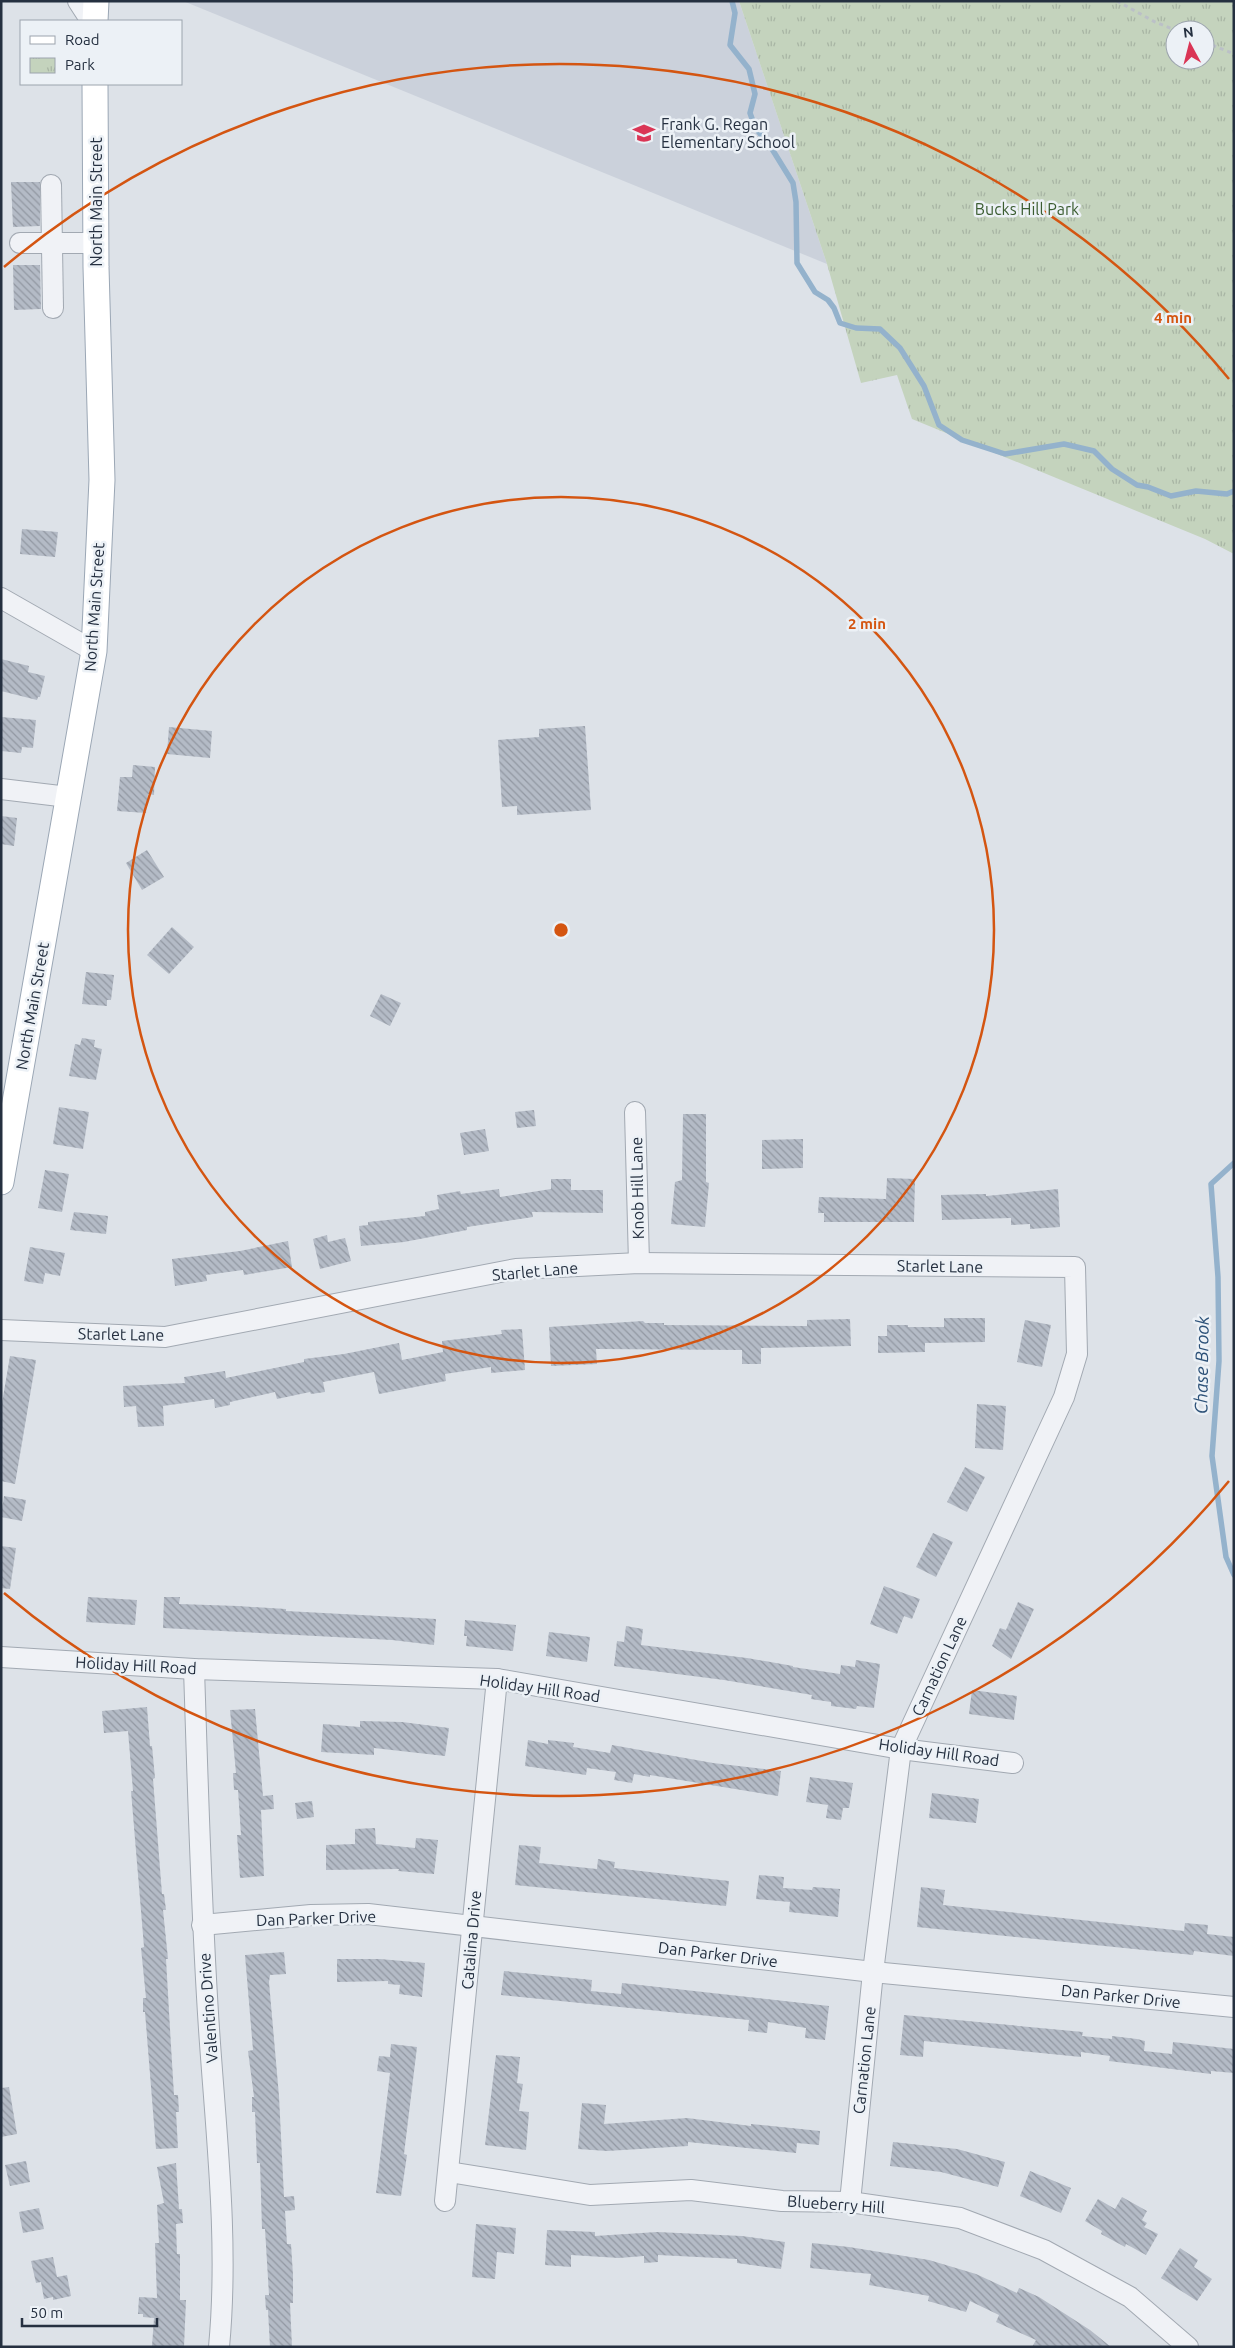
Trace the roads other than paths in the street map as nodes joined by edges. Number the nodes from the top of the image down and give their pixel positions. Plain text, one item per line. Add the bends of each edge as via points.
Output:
1 (78, 1) edge
2 (96, 1) edge
3 (90, 20) edge
4 (95, 20) edge
5 (95, 85) edge
6 (51, 185) dead end
7 (20, 243) dead end
8 (52, 243) junction
9 (96, 243) junction
10 (53, 308) dead end
11 (1, 598) edge
12 (94, 650) junction
13 (1, 789) edge
14 (68, 797) junction
15 (635, 1112) dead end
16 (1, 1182) edge
17 (639, 1263) junction
18 (1075, 1268) joint
19 (1, 1330) edge
20 (1, 1657) edge
21 (194, 1669) junction
22 (497, 1679) junction
23 (901, 1749) junction
24 (1013, 1763) dead end
25 (472, 1924) junction
26 (202, 1925) junction
27 (872, 1972) junction
28 (1234, 2007) edge
29 (449, 2172) junction
30 (445, 2200) dead end
31 (850, 2202) junction
32 (218, 2347) edge
33 (1188, 2347) edge

1 - 3 street
2 - 4 main road
5 - 9 main road, North Main Street
6 - 8 street
7 - 8 street
8 - 9 street
8 - 10 street
9 - 12 main road, North Main Street via 102,480
11 - 12 street
12 - 14 main road, North Main Street
13 - 14 street
14 - 16 main road, North Main Street
15 - 17 street, Knob Hill Lane
17 - 18 street, Starlet Lane
17 - 19 street, Starlet Lane via 516,1269 165,1337
18 - 23 street, Carnation Lane via 1077,1354 1064,1397
20 - 21 street, Holiday Hill Road
21 - 22 street, Holiday Hill Road
21 - 26 street, Valentino Drive
22 - 23 street, Holiday Hill Road
22 - 25 street, Catalina Drive
23 - 24 street, Holiday Hill Road
23 - 27 street, Carnation Lane
25 - 26 street, Dan Parker Drive via 368,1914 311,1915
25 - 27 street, Dan Parker Drive
25 - 29 street, Catalina Drive
26 - 32 street, Valentino Drive via 221,2219 223,2305
27 - 28 street, Dan Parker Drive
27 - 31 street, Carnation Lane
29 - 30 street, Catalina Drive
29 - 31 street, Blueberry Hill via 590,2195 691,2190 782,2201
31 - 33 street, Blueberry Hill via 960,2218 1044,2250 1130,2297

